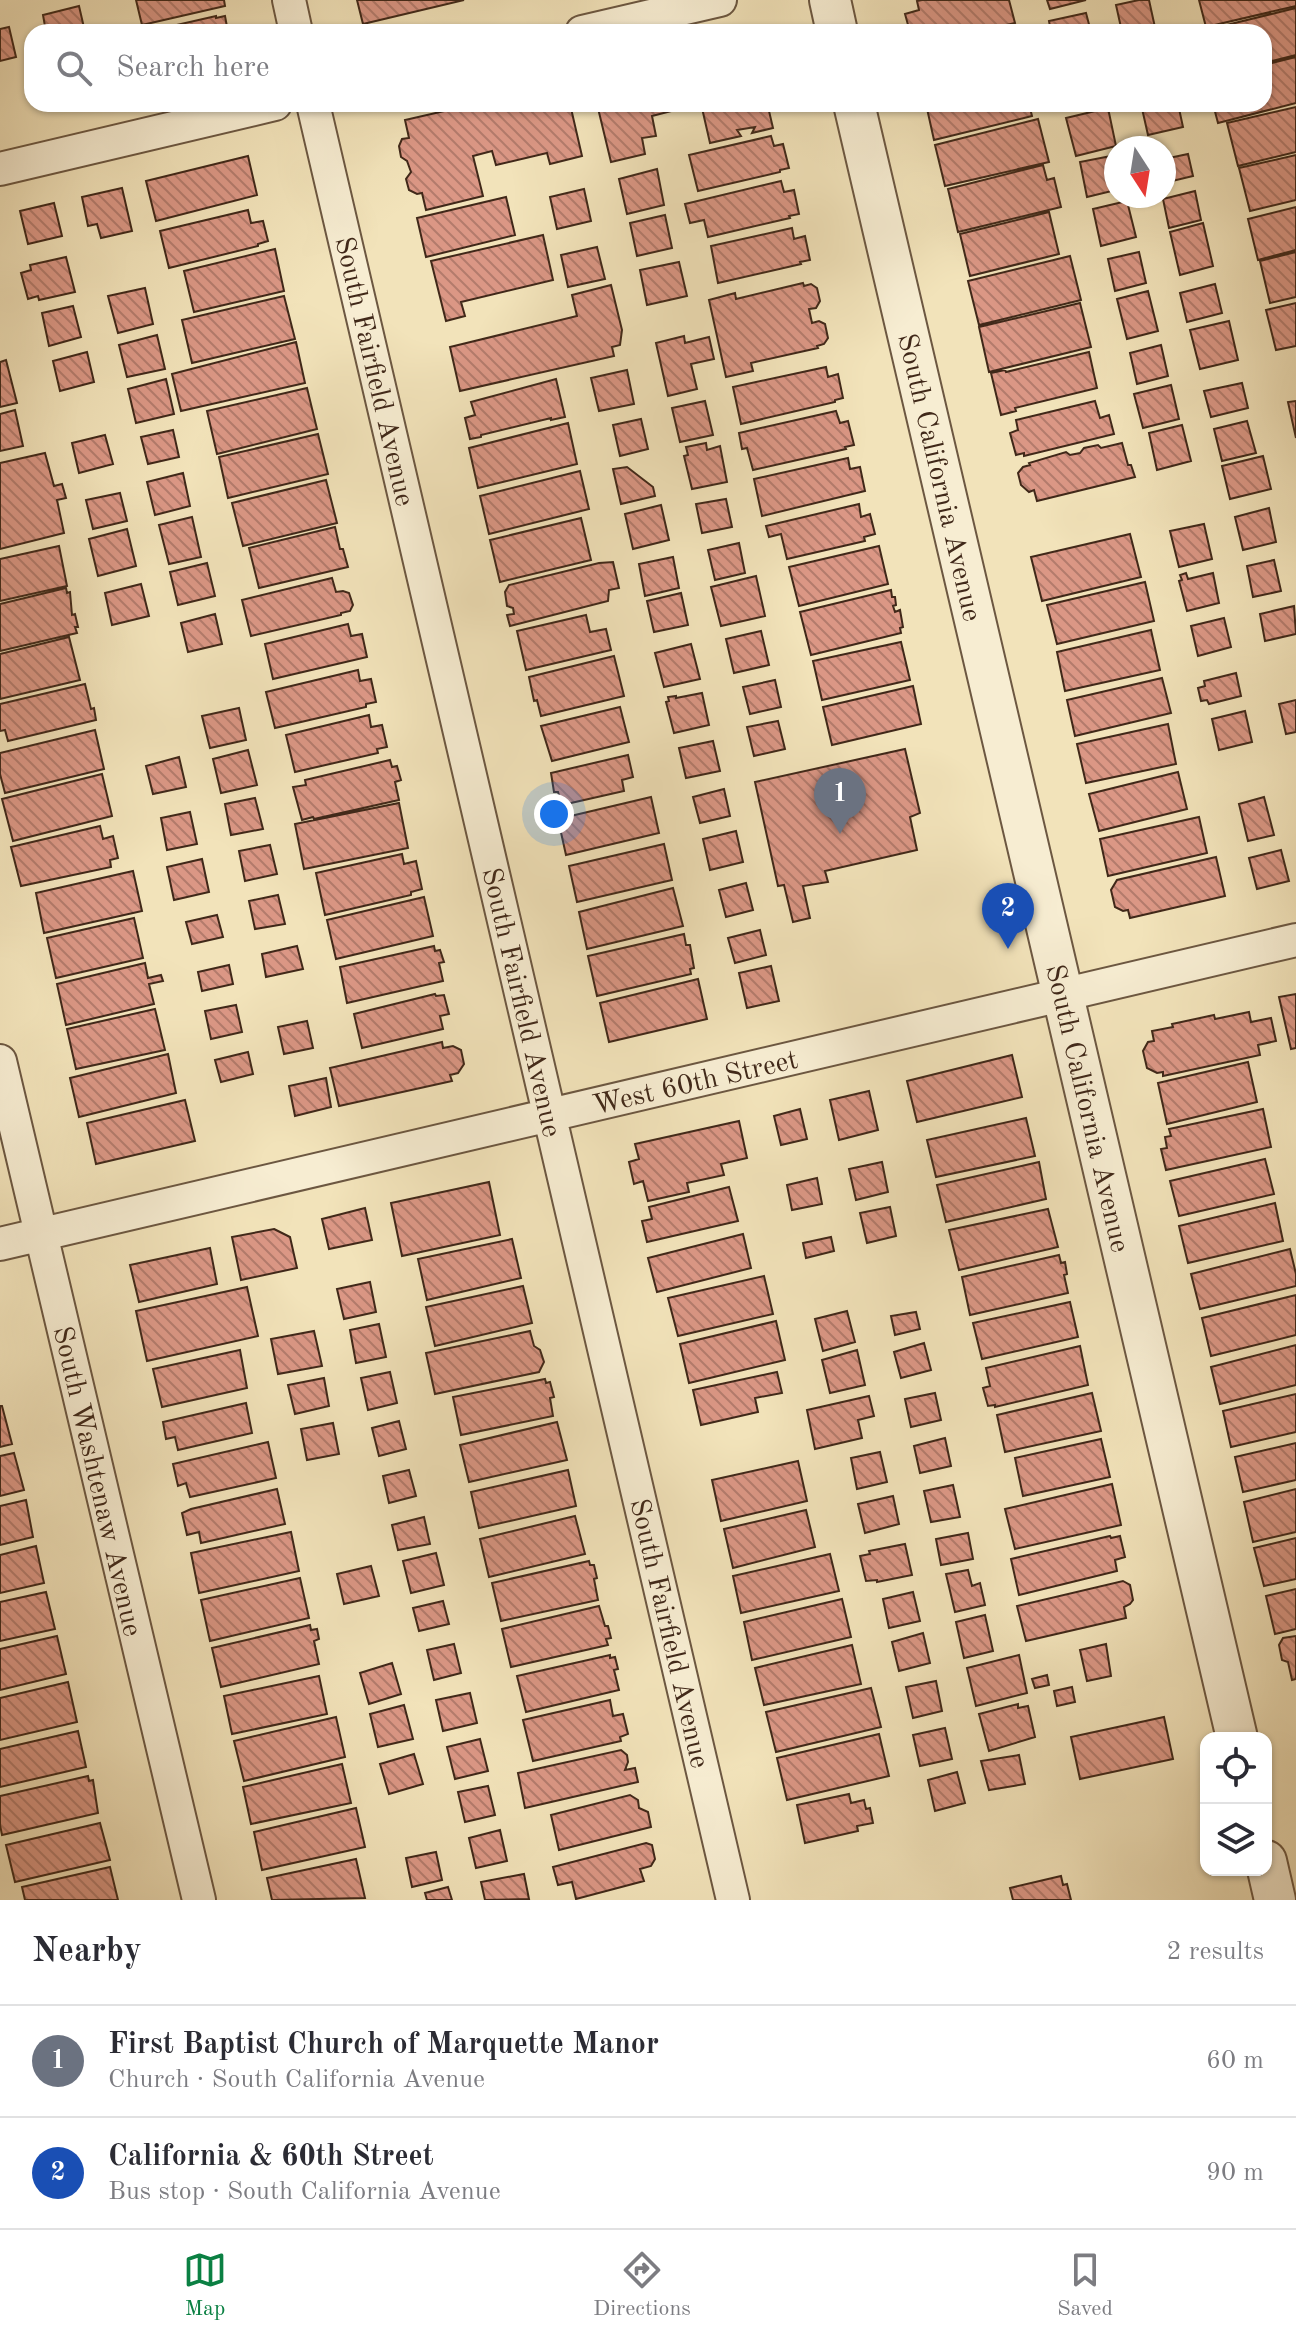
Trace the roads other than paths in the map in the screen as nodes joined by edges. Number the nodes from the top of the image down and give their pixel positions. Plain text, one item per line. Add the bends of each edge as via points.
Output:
1 (289, 0) edge
2 (720, 0) edge
3 (830, 0) edge
4 (294, 24) edge
5 (616, 24) edge
6 (835, 24) edge
7 (241, 112) edge
8 (315, 112) edge
9 (856, 112) edge
10 (0, 169) edge
11 (1296, 940) edge
12 (1063, 995) junction
13 (0, 1061) edge
14 (550, 1115) junction
15 (41, 1235) junction
16 (0, 1244) edge
17 (1236, 1732) edge
18 (1269, 1876) edge
19 (199, 1900) edge
20 (733, 1900) edge
21 (1275, 1900) edge

1 - 4 street
2 - 5 street
3 - 6 street
7 - 10 street
8 - 14 street, South Fairfield Avenue
9 - 12 street, South California Avenue
11 - 12 street, West 60th Street
12 - 14 street, West 60th Street
12 - 17 street, South California Avenue
13 - 15 street, South Washtenaw Avenue
14 - 15 street, West 60th Street
14 - 20 street, South Fairfield Avenue
15 - 16 street, West 60th Street
15 - 19 street, South Washtenaw Avenue
18 - 21 street

